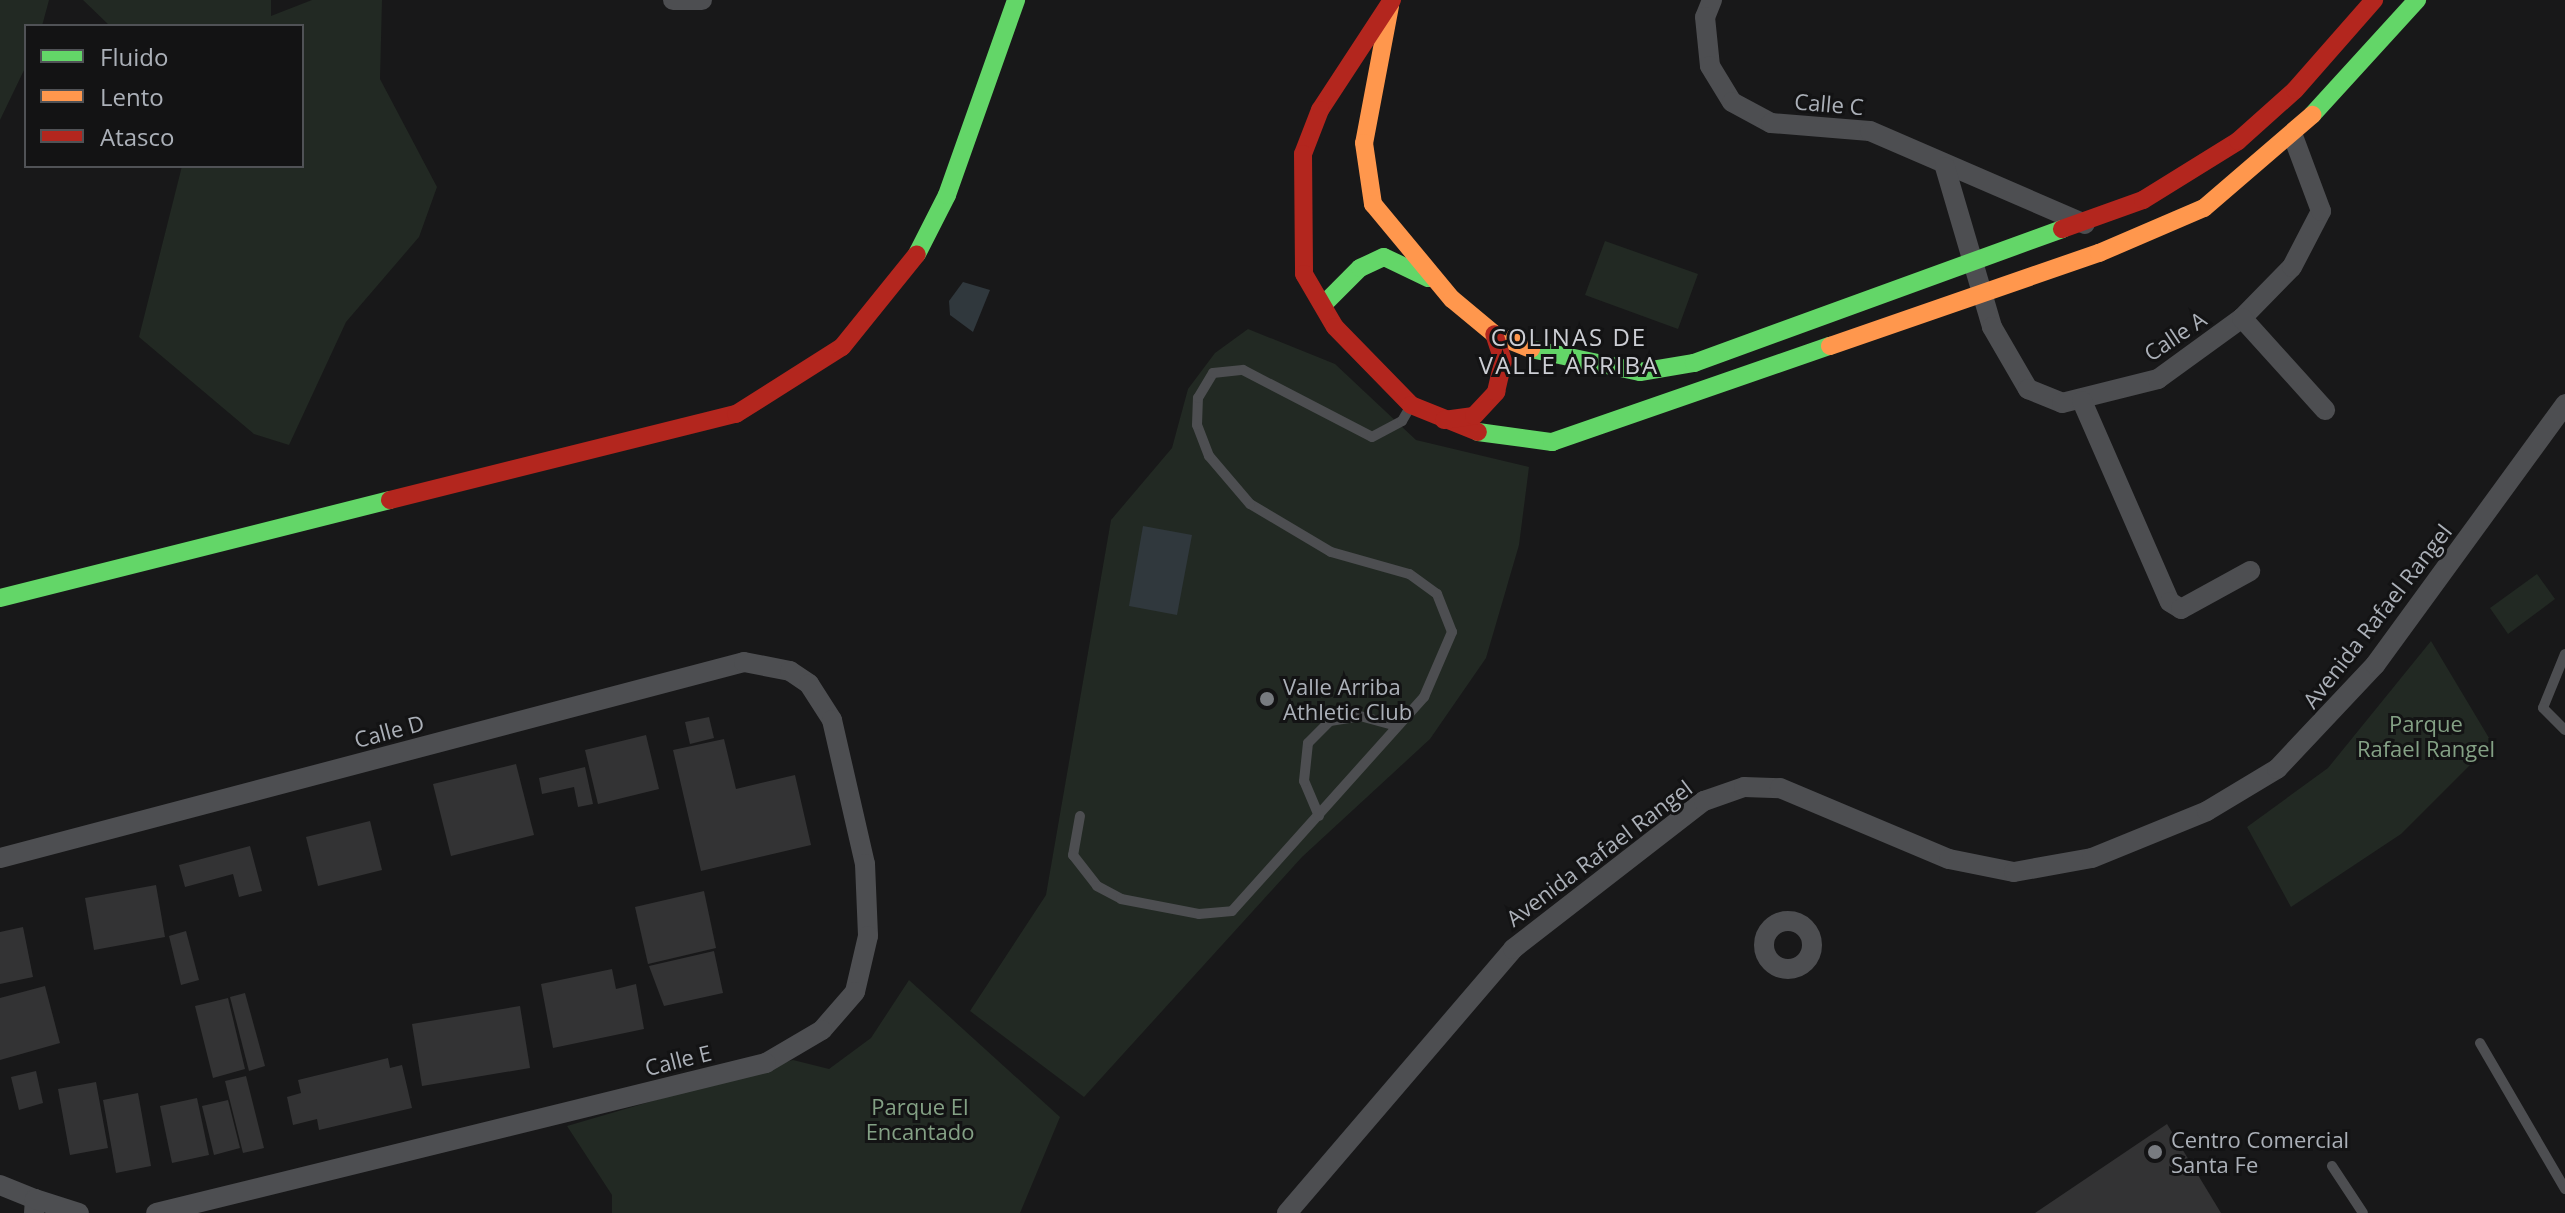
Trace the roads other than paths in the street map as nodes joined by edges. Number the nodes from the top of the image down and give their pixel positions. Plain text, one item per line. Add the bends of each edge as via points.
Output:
1 (673, 0) edge
2 (702, 0) edge
3 (1016, 0) edge
4 (1712, 0) edge
5 (2374, 0) edge
6 (2417, 0) edge
7 (1392, 1) edge
8 (2293, 136) junction
9 (1945, 167) junction
10 (2085, 224) junction
11 (1974, 260) junction
12 (1439, 285) junction
13 (1984, 293) junction
14 (1323, 305) junction
15 (2242, 318) junction
16 (1494, 334) junction
17 (2082, 401) junction
18 (2565, 404) edge
19 (1411, 405) junction
20 (2325, 410) dead end
21 (1439, 420) junction
22 (2250, 571) dead end
23 (0, 598) edge
24 (2565, 654) edge
25 (790, 671) joint
26 (1397, 726) junction
27 (2565, 730) edge
28 (1080, 816) dead end
29 (1319, 816) junction
30 (0, 858) edge
31 (2480, 1043) dead end
32 (2332, 1166) dead end
33 (0, 1185) edge
34 (2565, 1189) edge
35 (34, 1206) edge
36 (79, 1213) edge
37 (156, 1213) edge
38 (1287, 1213) edge
39 (2363, 1213) edge

1 - 2 street
3 - 23 street via 947,195 909,270 842,347 769,396 736,414
4 - 9 street, Calle C via 1705,17 1710,66 1732,102 1771,123 1870,131
5 - 10 street via 2295,90 2238,141 2190,176
6 - 8 street
7 - 12 street via 1364,143 1373,204
7 - 14 street via 1320,110 1303,154 1304,274
8 - 13 street via 2204,208
8 - 15 street, Calle A via 2321,211 2292,267
9 - 10 street, Calle C
9 - 11 street
10 - 11 street
11 - 13 street
11 - 16 street via 1666,369 1583,365
12 - 14 street via 1384,257 1360,268
12 - 16 street
13 - 17 street, Calle A via 1992,327 2028,389 2062,403
13 - 21 street via 1579,436 1526,442
14 - 19 street
15 - 17 street, Calle A via 2158,379
15 - 20 street
16 - 21 street via 1503,361 1496,392 1474,416
17 - 22 street via 2170,602 2181,609
18 - 38 street, Avenida Rafael Rangel via 2366,677 2277,769 2207,811 2092,858 2014,872 1949,859 1780,788 1744,787 1704,801 1513,949
19 - 21 street
19 - 26 lane via 1402,421 1372,437 1243,370 1213,373 1198,398 1197,425 1209,456 1250,504 1331,552 1409,574 1437,594 1452,632 1444,660
24 - 27 lane via 2543,708
25 - 30 street, Calle D via 744,662
25 - 37 street, Calle E via 832,720 865,864 865,968 840,1015 766,1063
26 - 29 lane
26 - 29 lane via 1360,716 1330,721 1308,743 1304,781
28 - 29 lane via 1073,855 1097,886 1121,899 1219,915 1232,911
31 - 34 lane
32 - 39 lane
33 - 35 street
35 - 36 street

